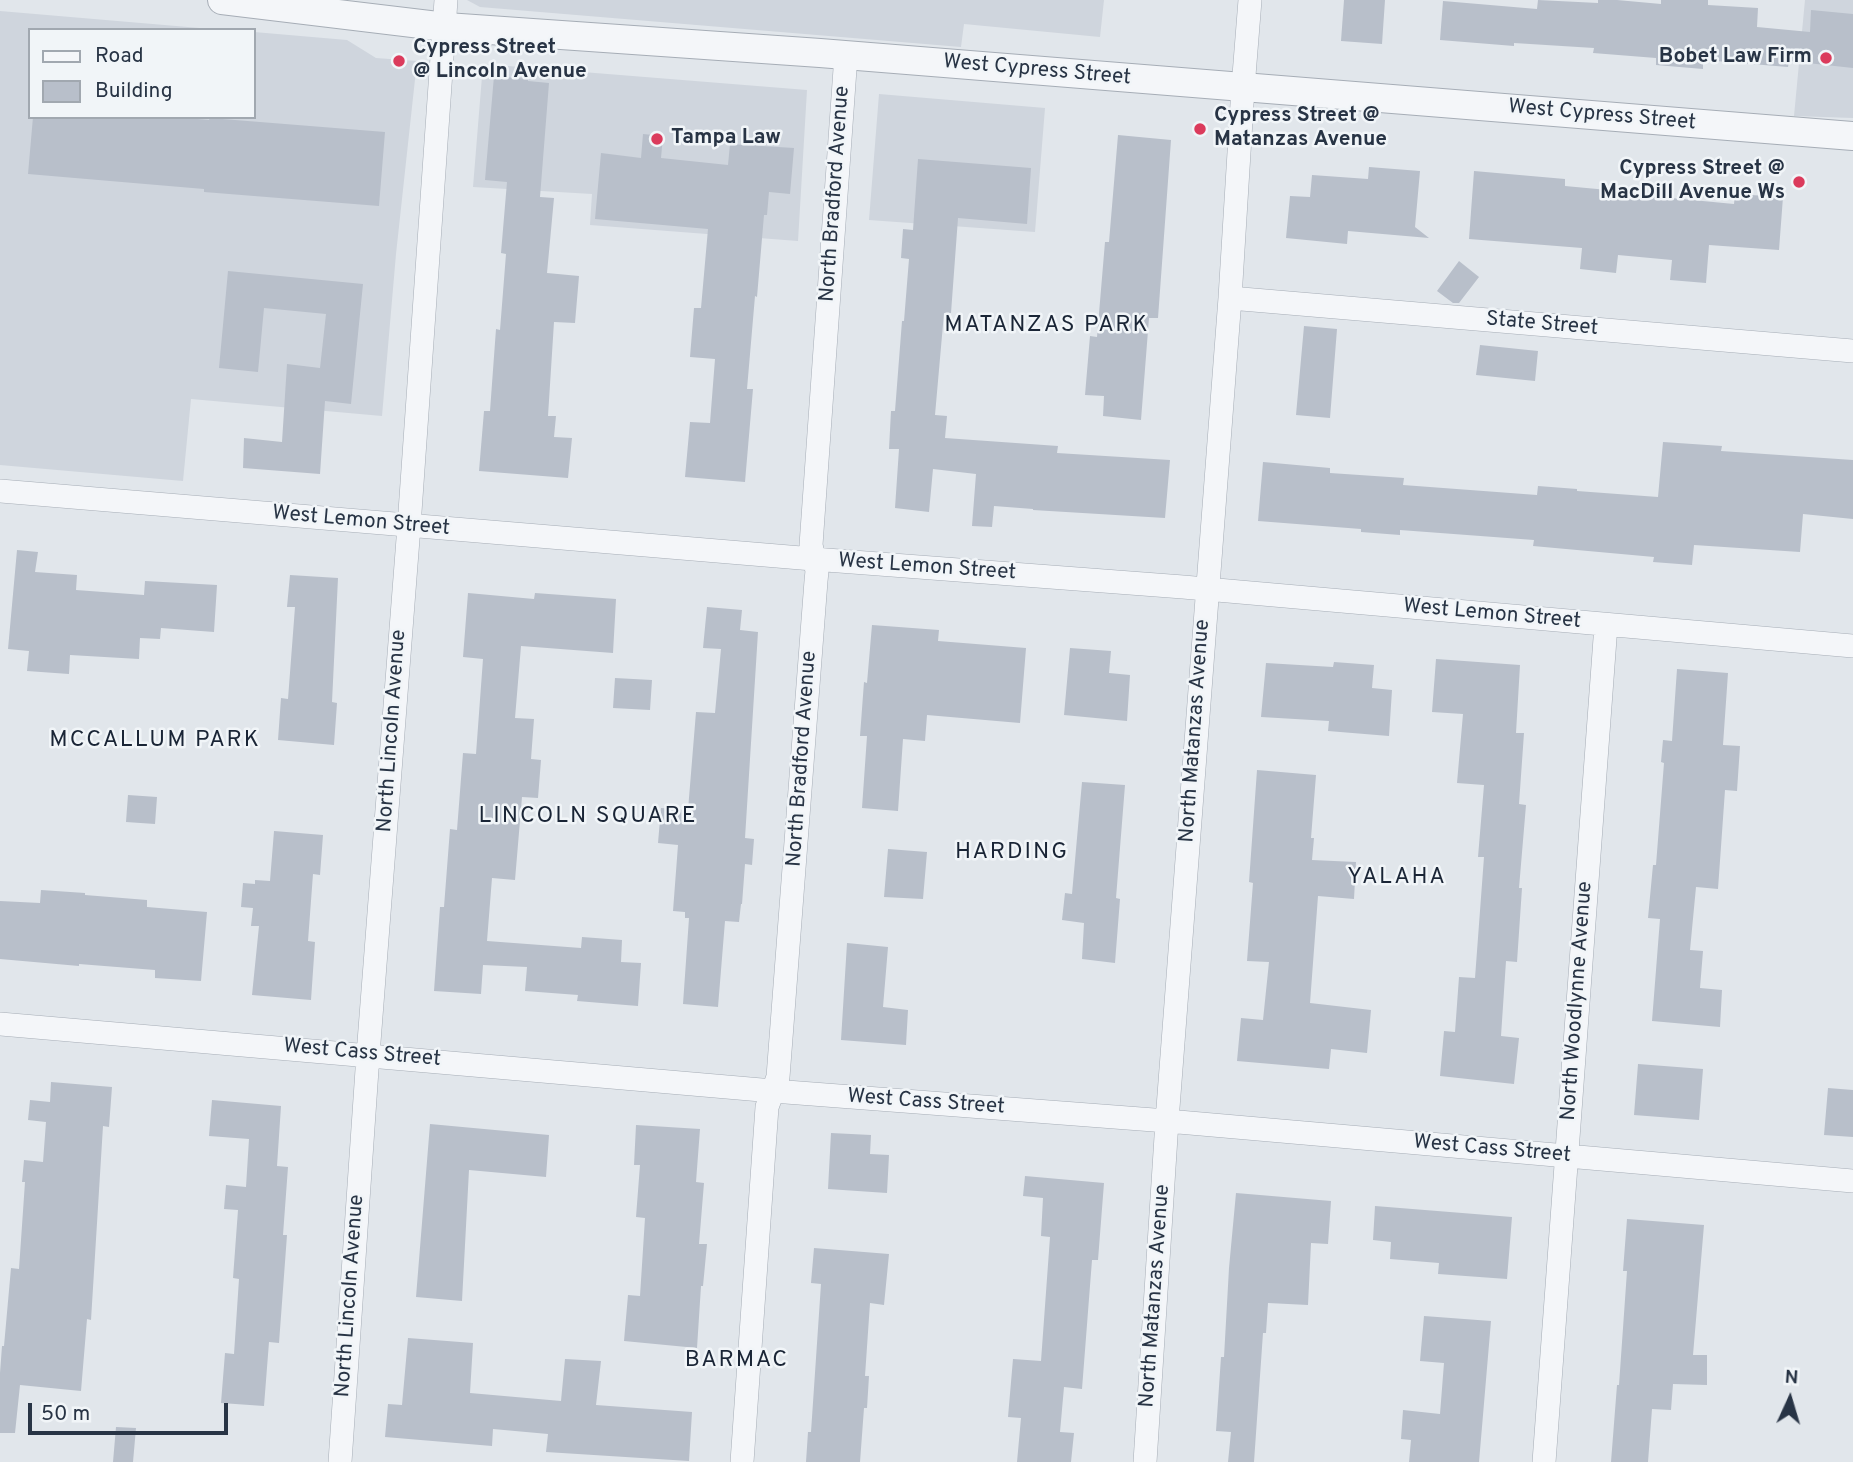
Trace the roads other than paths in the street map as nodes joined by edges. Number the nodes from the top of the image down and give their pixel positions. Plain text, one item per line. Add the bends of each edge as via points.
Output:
1 (222, 0) edge
2 (1250, 0) edge
3 (446, 13) edge
4 (846, 55) junction
5 (1243, 88) junction
6 (1853, 136) edge
7 (1230, 298) junction
8 (1853, 351) edge
9 (0, 491) edge
10 (409, 526) junction
11 (813, 559) junction
12 (1207, 590) junction
13 (1606, 625) junction
14 (1853, 646) edge
15 (0, 1024) edge
16 (368, 1055) junction
17 (773, 1091) junction
18 (1167, 1121) junction
19 (1566, 1156) junction
20 (1853, 1181) edge
21 (340, 1462) edge
22 (742, 1462) edge
23 (1145, 1462) edge
24 (1544, 1462) edge

1 - 3 street, West Cypress Street
2 - 5 street, North Matanzas Avenue
3 - 4 street, West Cypress Street
3 - 10 street, North Lincoln Avenue
4 - 5 street, West Cypress Street
4 - 11 street, North Bradford Avenue
5 - 6 street, West Cypress Street
5 - 7 street, North Matanzas Avenue
7 - 8 street, State Street
7 - 12 street, North Matanzas Avenue
9 - 10 street, West Lemon Street
10 - 11 street, West Lemon Street
10 - 16 street, North Lincoln Avenue
11 - 12 street, West Lemon Street
11 - 17 street, North Bradford Avenue via 817,571 793,892 778,1077
12 - 13 street, West Lemon Street
12 - 18 street, North Matanzas Avenue
13 - 14 street, West Lemon Street
13 - 19 street, North Woodlynne Avenue
15 - 16 street, West Cass Street
16 - 17 street, West Cass Street
16 - 21 street, North Lincoln Avenue
17 - 18 street, West Cass Street
17 - 22 street, North Bradford Avenue via 767,1107
18 - 19 street, West Cass Street
18 - 23 street, North Matanzas Avenue
19 - 20 street, West Cass Street
19 - 24 street, North Woodlynne Avenue

